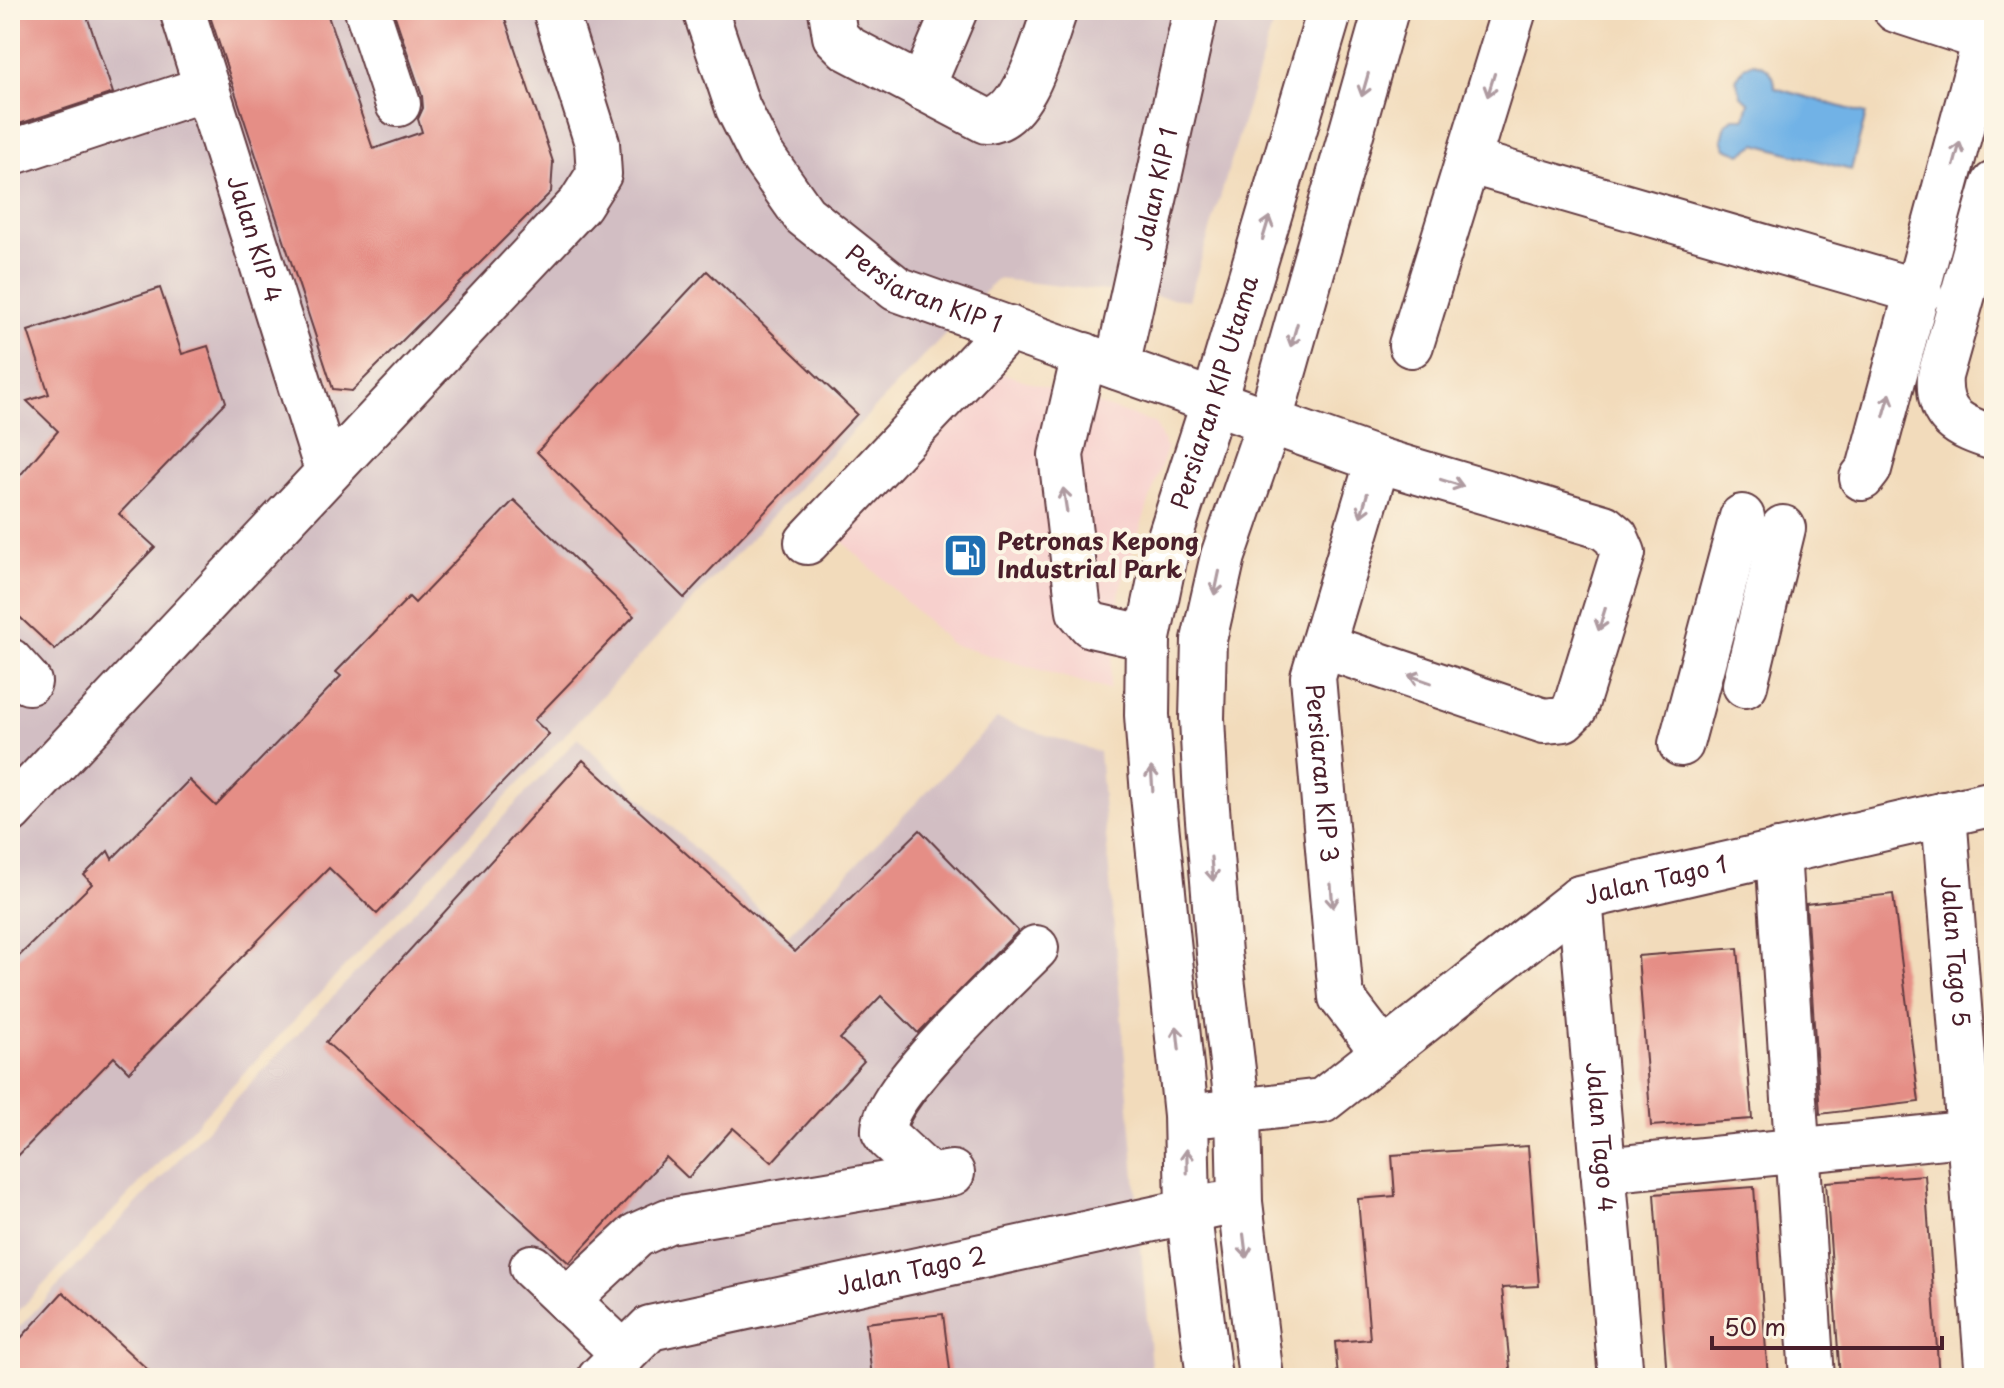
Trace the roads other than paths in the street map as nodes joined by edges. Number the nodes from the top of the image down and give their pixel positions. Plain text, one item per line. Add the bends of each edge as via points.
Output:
1 (182, 10) edge
2 (367, 10) edge
3 (555, 10) edge
4 (705, 10) edge
5 (831, 10) edge
6 (955, 10) edge
7 (1055, 10) edge
8 (1196, 10) edge
9 (1330, 10) edge
10 (1386, 10) edge
11 (1514, 10) edge
12 (1896, 10) edge
13 (1990, 25) edge
14 (207, 88) junction
15 (922, 88) junction
16 (398, 104) dead end
17 (10, 153) edge
18 (1468, 161) junction
19 (1994, 184) edge
20 (1920, 292) junction
21 (1009, 328) junction
22 (1411, 345) dead end
23 (1101, 361) junction
24 (1214, 401) junction
25 (1270, 420) junction
26 (1994, 438) edge
27 (1378, 460) junction
28 (327, 470) junction
29 (1862, 478) dead end
30 (1742, 517) dead end
31 (1783, 528) dead end
32 (807, 542) dead end
33 (1148, 638) junction
34 (1323, 646) junction
35 (1745, 685) dead end
36 (1681, 744) dead end
37 (1994, 803) edge
38 (10, 811) edge
39 (1944, 814) junction
40 (1778, 852) junction
41 (1580, 898) junction
42 (1036, 948) dead end
43 (1383, 1052) junction
44 (1238, 1112) junction
45 (1186, 1115) junction
46 (1982, 1132) edge
47 (1797, 1151) junction
48 (1603, 1170) junction
49 (1240, 1202) junction
50 (1188, 1208) junction
51 (532, 1267) dead end
52 (567, 1300) junction
53 (612, 1366) edge
54 (1209, 1378) edge
55 (1261, 1378) edge
56 (1621, 1378) edge
57 (1812, 1378) edge
58 (1988, 1378) edge

1 - 14 street, Jalan KIP 4
2 - 16 street
3 - 28 street via 597,143 599,174 580,204
4 - 21 street, Persiaran KIP 1 via 738,108 761,154 804,215 897,289
5 - 15 street via 835,36 847,48
6 - 15 street
7 - 15 street via 1018,104 1007,116 986,121
8 - 23 street, Jalan KIP 1
24 -> 9 street, Persiaran KIP Utama
10 -> 25 street
11 -> 18 street
12 - 13 street
20 -> 13 street
14 - 17 street
14 - 28 street, Jalan KIP 4
18 - 20 street
18 - 22 street
19 - 26 street via 1938,394 1952,418
29 -> 20 street via 1869,469
21 - 23 street, Persiaran KIP 1
21 - 32 street
23 - 24 street, Persiaran KIP 1
33 -> 23 street, Jalan KIP 1 via 1091,625 1079,611 1061,455
24 - 25 street, Persiaran KIP 1
24 - 33 street, Persiaran KIP Utama via 1167,546
25 - 27 street
25 -> 44 street via 1223,556 1204,640 1206,796
27 -> 34 street, Persiaran KIP 3
27 -> 34 street via 1604,527 1623,553 1575,708 1564,719 1544,721
28 - 38 street
30 - 36 street
31 - 35 street
45 -> 33 street, Persiaran KIP Utama via 1153,795
34 -> 43 street, Persiaran KIP 3 via 1313,677 1341,997
37 - 39 street, Jalan Tago 1
39 - 40 street, Jalan Tago 1
39 - 46 street, Jalan Tago 5
40 - 41 street, Jalan Tago 1
40 - 47 street
41 - 43 street, Jalan Tago 1
41 - 48 street, Jalan Tago 4
42 - 52 street via 922,1064 885,1115 889,1139 941,1175 668,1221 637,1235
43 - 44 street, Jalan Tago 1 via 1322,1101
44 - 45 street, Jalan Tago 1
44 - 49 street
50 -> 45 street
46 - 47 street
46 - 58 street, Jalan Tago 5
47 - 48 street
47 - 57 street
48 - 56 street, Jalan Tago 4
49 - 50 street, Jalan Tago 2
49 -> 55 street
50 - 53 street, Jalan Tago 2 via 650,1328
50 - 54 street
51 - 52 street
52 - 53 street

